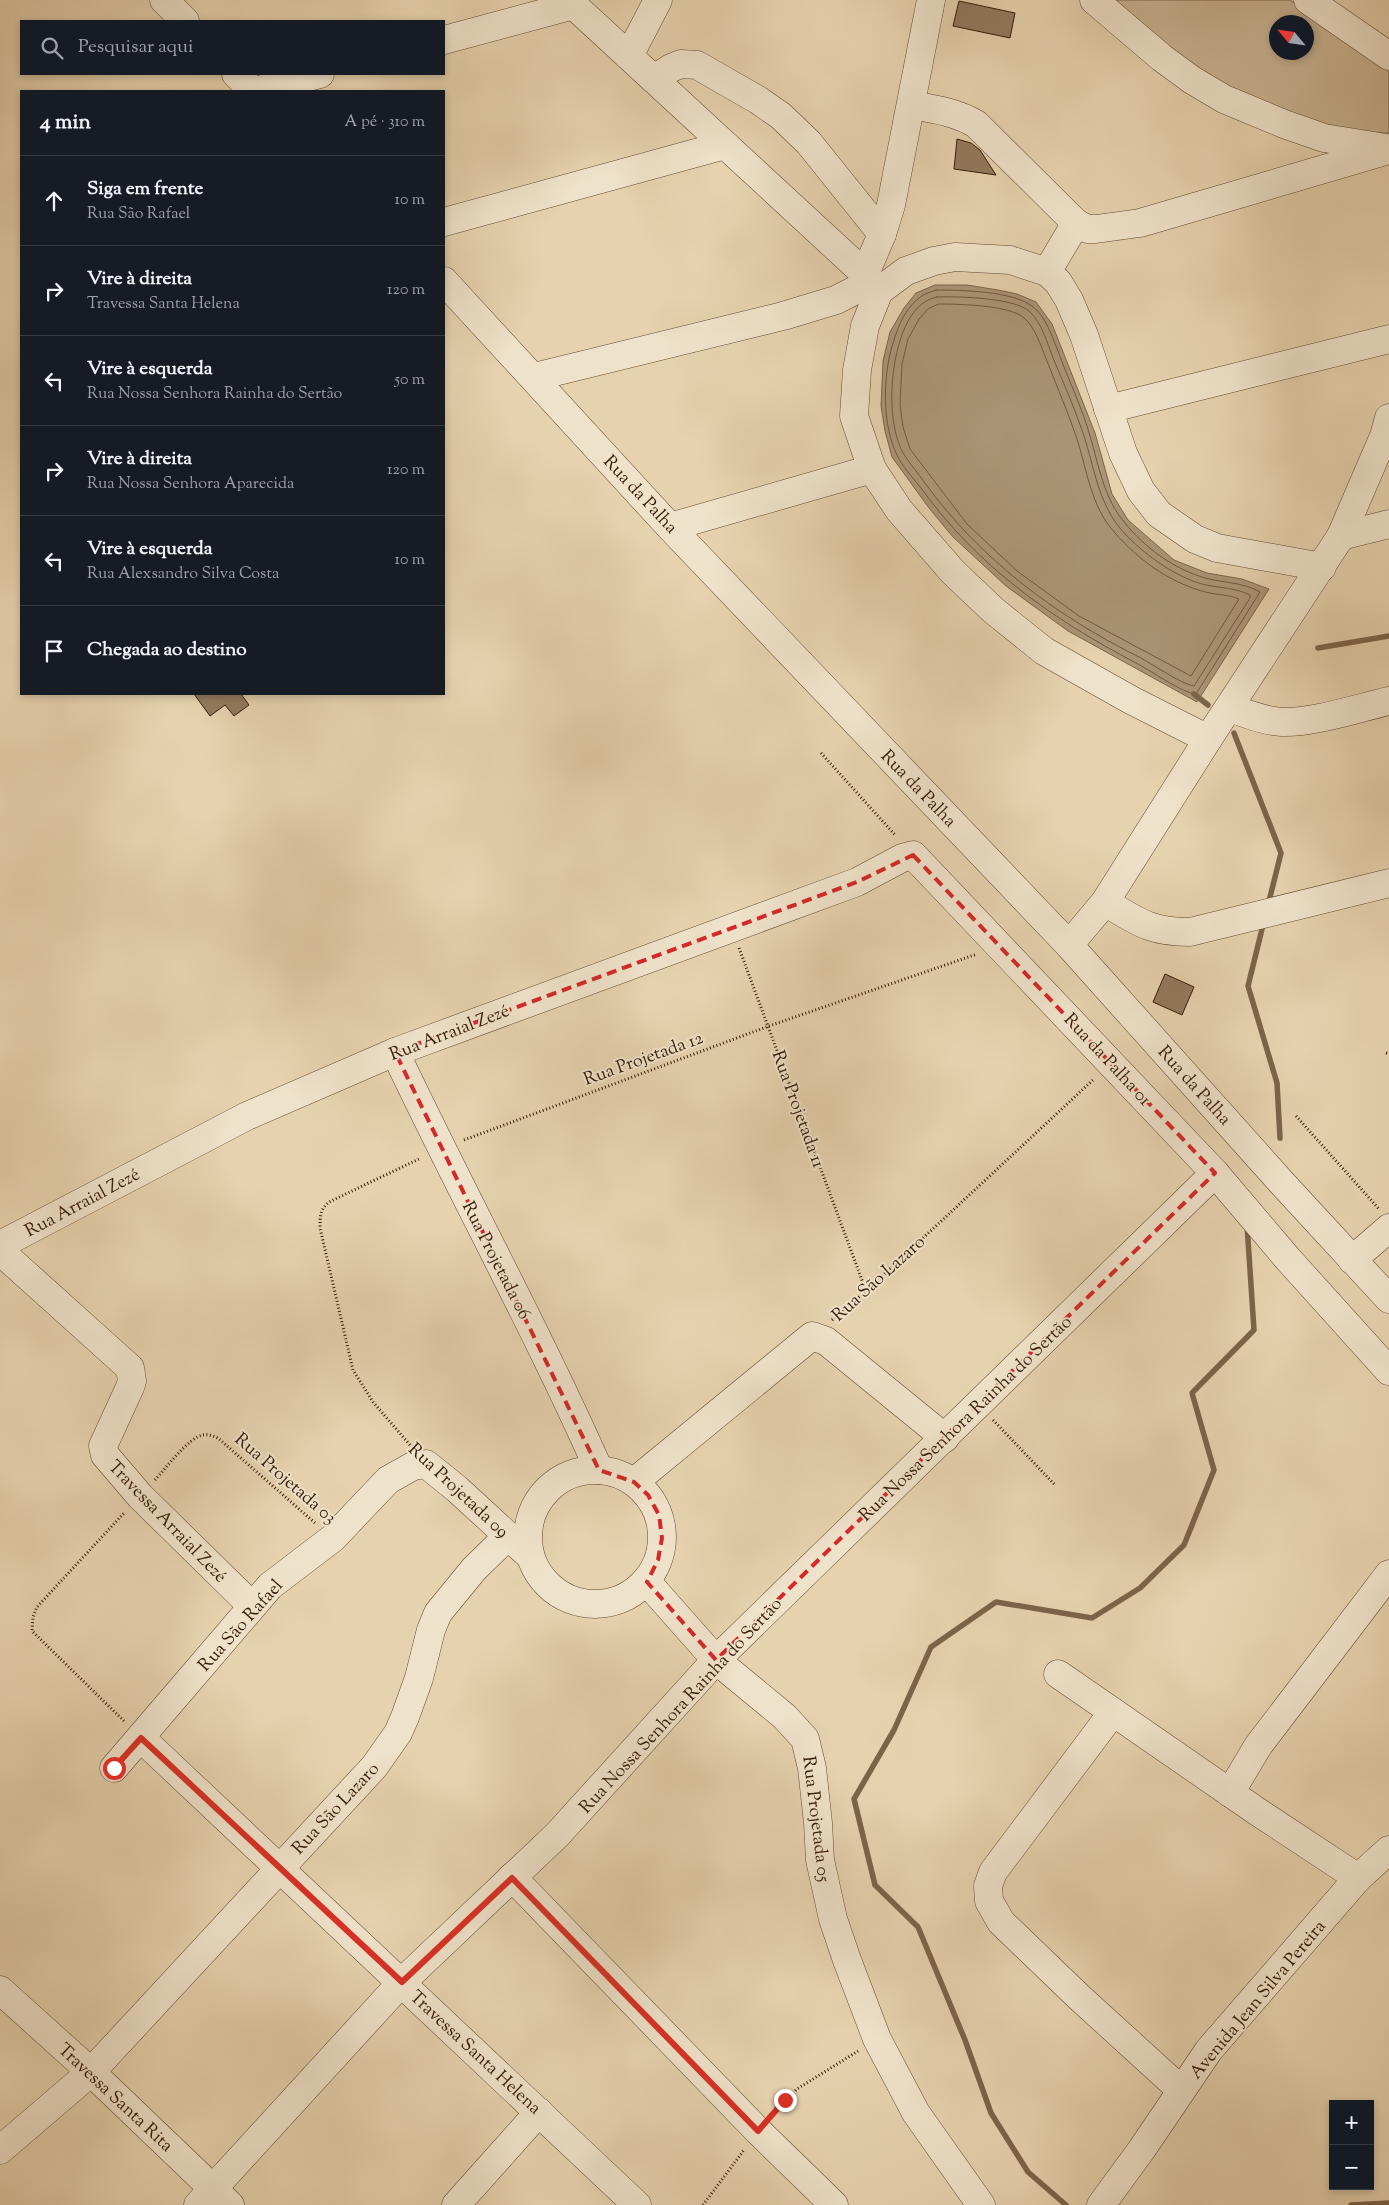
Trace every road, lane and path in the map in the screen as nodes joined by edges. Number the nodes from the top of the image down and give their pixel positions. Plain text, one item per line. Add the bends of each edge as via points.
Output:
1 (164, 0) edge
2 (658, 0) edge
3 (931, 0) edge
4 (1094, 0) edge
5 (1308, 0) edge
6 (571, 3) edge
7 (184, 20) edge
8 (445, 40) edge
9 (629, 56) junction
10 (1389, 56) edge
11 (237, 75) edge
12 (316, 75) edge
13 (654, 79) junction
14 (253, 90) edge
15 (258, 90) edge
16 (911, 105) junction
17 (1324, 138) junction
18 (726, 145) junction
19 (1389, 149) edge
20 (1319, 170) junction
21 (445, 222) edge
22 (1076, 223) junction
23 (882, 234) junction
24 (1047, 272) junction
25 (445, 282) edge
26 (872, 282) junction
27 (1389, 339) edge
28 (534, 377) junction
29 (1108, 409) junction
30 (1389, 418) edge
31 (872, 469) junction
32 (1389, 524) edge
33 (670, 527) junction
34 (1341, 536) junction
35 (1322, 567) junction
36 (1389, 701) edge
37 (1230, 708) junction
38 (1208, 739) junction
39 (821, 752) dead end
40 (913, 855) junction
41 (1389, 882) edge
42 (1106, 902) junction
43 (731, 927) junction
44 (1069, 945) junction
45 (1001, 946) junction
46 (769, 1026) junction
47 (394, 1052) junction
48 (1111, 1064) junction
49 (1296, 1116) dead end
50 (440, 1148) junction
51 (1215, 1173) junction
52 (1386, 1221) edge
53 (320, 1228) joint
54 (0, 1245) edge
55 (0, 1251) edge
56 (1352, 1260) junction
57 (866, 1291) junction
58 (1389, 1299) edge
59 (812, 1336) junction
60 (1389, 1371) edge
61 (979, 1405) junction
62 (945, 1438) junction
63 (426, 1464) junction
64 (598, 1470) junction
65 (634, 1482) junction
66 (1055, 1485) dead end
67 (140, 1496) junction
68 (508, 1536) junction
69 (333, 1538) junction
70 (530, 1556) junction
71 (1389, 1574) edge
72 (647, 1582) junction
73 (252, 1606) junction
74 (716, 1660) junction
75 (1058, 1674) dead end
76 (1113, 1712) junction
77 (141, 1738) junction
78 (114, 1768) dead end
79 (1230, 1793) junction
80 (1389, 1850) edge
81 (279, 1869) junction
82 (512, 1878) junction
83 (1358, 1878) junction
84 (402, 1982) junction
85 (0, 1990) edge
86 (877, 2039) junction
87 (91, 2072) junction
88 (1181, 2090) junction
89 (539, 2112) junction
90 (758, 2131) junction
91 (0, 2150) edge
92 (213, 2200) edge
93 (456, 2205) edge
94 (637, 2205) edge
95 (703, 2205) edge
96 (834, 2205) edge
97 (981, 2205) edge
98 (1100, 2205) edge

1 - 7 street
2 - 9 street
3 - 16 street
4 - 17 street via 1192,80 1224,99
5 - 10 street
6 - 8 street
6 - 9 street
9 - 13 street
11 - 14 street
12 - 15 street
13 - 18 street
13 - 23 street via 681,64 698,65 758,100 781,116 809,143
16 - 22 street via 963,116 976,124
16 - 23 street
17 - 19 street
17 - 20 street
18 - 21 street
18 - 26 street
19 - 20 street
20 - 22 street via 1140,223 1096,229
22 - 24 street
23 - 26 street
24 - 26 street via 1010,260 955,257
24 - 29 street via 1069,300
25 - 28 street, Rua da Palha
26 - 28 street via 836,300 783,316
26 - 31 street via 857,370 854,416
27 - 29 street
28 - 33 street, Rua da Palha
29 - 35 street via 1141,491 1159,514 1174,526 1217,548
30 - 34 street
31 - 33 street
31 - 38 street via 899,510 953,572 1044,651
32 - 34 street
33 - 44 street, Rua da Palha
34 - 35 street
35 - 37 street
36 - 37 street via 1306,720 1282,722 1257,718
37 - 38 street
38 - 42 street
39 - 40 path
40 - 43 street, Rua Arraial Zezé via 857,882
40 - 45 street, Rua da Palha 01
41 - 42 street via 1190,932 1167,932 1141,924
42 - 44 street
43 - 46 path, Rua Projetada 11
43 - 47 street, Rua Arraial Zezé
44 - 56 street, Rua da Palha
45 - 46 path, Rua Projetada 12
45 - 48 street, Rua da Palha 01
46 - 50 path, Rua Projetada 12
46 - 57 path, Rua Projetada 11
47 - 50 street, Rua Projetada 06
47 - 54 street, Rua Arraial Zezé via 247,1116
48 - 51 street, Rua da Palha 01
48 - 57 path, Rua São Lazaro
49 - 52 path
50 - 53 path, Rua Projetada 12 via 329,1202 322,1208
50 - 64 street, Rua Projetada 06 via 552,1368
51 - 60 street, Rua da Palha 01
51 - 61 street, Rua Nossa Senhora Rainha do Sertão
52 - 56 street
53 - 63 path, Rua Projetada 09 via 353,1370 372,1402
55 - 67 street, Travessa Arraial Zezé via 130,1368 132,1381 103,1450
56 - 58 street, Rua da Palha
57 - 59 path, Rua São Lazaro
59 - 62 street via 826,1341
59 - 65 street
61 - 62 street, Rua Nossa Senhora Rainha do Sertão
61 - 66 path
62 - 74 street, Rua Nossa Senhora Rainha do Sertão
63 - 68 street, Rua Projetada 09
63 - 69 street, Rua São Rafael via 413,1466 388,1480
64 - 65 street via 617,1473
64 - 70 street via 581,1471 549,1489 531,1520
65 - 72 street via 648,1495 659,1515 662,1538 658,1560
67 - 69 path, Rua Projetada 03 via 193,1439 201,1435 218,1438
67 - 73 street, Travessa Arraial Zezé
67 - 77 path via 37,1607 32,1631
68 - 70 street, Rua Projetada 09
68 - 81 street, Rua São Lazaro via 474,1569 438,1613 411,1701 389,1747
69 - 73 street, Rua São Rafael via 281,1576
70 - 72 street via 546,1582 576,1601 595,1604 614,1601
71 - 79 street via 1258,1746
72 - 74 street, Rua Projetada 05
73 - 77 street, Rua São Rafael
74 - 82 street, Rua Nossa Senhora Rainha do Sertão via 557,1835
74 - 86 street, Rua Projetada 05 via 786,1717 805,1739 812,1768 820,1860 833,1919
75 - 76 street
76 - 79 street
76 - 88 street via 994,1872 988,1886 989,1901 1001,1922
77 - 78 street, Rua São Rafael
77 - 81 street, Travessa Santa Helena
79 - 83 street
80 - 83 street, Avenida Jean Silva Pereira
81 - 84 street, Travessa Santa Helena
81 - 87 street, Rua São Lazaro
82 - 84 street, Rua Nossa Senhora Rainha do Sertão
82 - 90 street
83 - 88 street, Avenida Jean Silva Pereira via 1209,2050
84 - 89 street, Travessa Santa Helena
84 - 92 street, Rua Nossa Senhora Rainha do Sertão
85 - 87 street, Travessa Santa Rita
86 - 90 path via 798,2089
86 - 97 street, Rua Projetada 05 via 916,2113
87 - 91 street, Rua São Lazaro
87 - 92 street, Travessa Santa Rita
88 - 98 street, Avenida Jean Silva Pereira
89 - 93 street
89 - 94 street, Travessa Santa Helena
90 - 95 path
90 - 96 street

